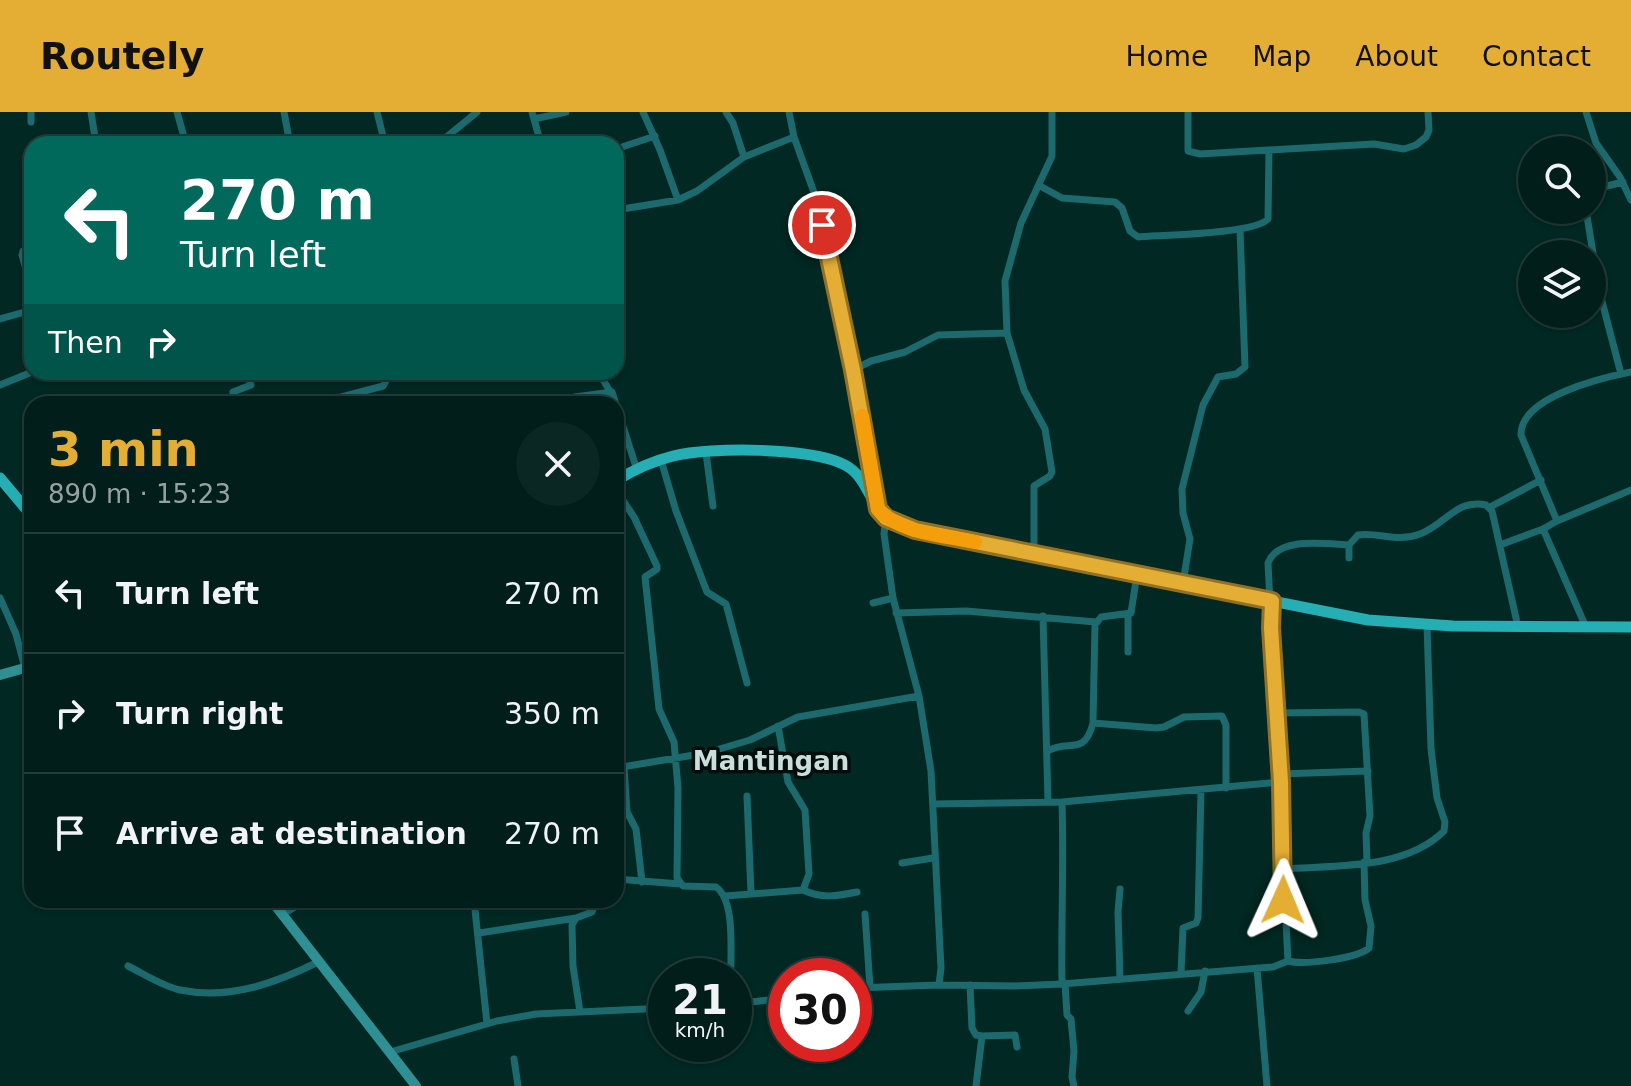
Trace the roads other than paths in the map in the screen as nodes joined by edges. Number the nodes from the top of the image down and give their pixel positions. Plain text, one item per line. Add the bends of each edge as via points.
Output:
1 (31, 112) edge
2 (91, 112) edge
3 (177, 112) edge
4 (284, 112) edge
5 (377, 112) edge
6 (477, 112) edge
7 (566, 112) edge
8 (643, 112) edge
9 (726, 112) edge
10 (789, 112) edge
11 (1052, 112) edge
12 (1188, 112) edge
13 (1428, 112) edge
14 (1586, 112) edge
15 (533, 115) edge
16 (31, 122) dead end
17 (95, 136) edge
18 (184, 136) edge
19 (288, 136) edge
20 (383, 136) edge
21 (448, 136) edge
22 (539, 136) edge
23 (655, 136) junction
24 (794, 137) junction
25 (624, 146) edge
26 (1269, 150) junction
27 (744, 157) junction
28 (1623, 182) junction
29 (1040, 186) junction
30 (1606, 186) edge
31 (678, 200) junction
32 (1631, 200) edge
33 (624, 209) edge
34 (1588, 224) edge
35 (1240, 229) junction
36 (24, 312) edge
37 (0, 319) edge
38 (1007, 333) junction
39 (853, 370) junction
40 (1631, 372) edge
41 (1621, 374) junction
42 (24, 375) edge
43 (249, 380) edge
44 (386, 380) edge
45 (603, 380) edge
46 (0, 385) edge
47 (610, 391) junction
48 (588, 394) joint
49 (233, 396) edge
50 (345, 396) edge
51 (579, 396) edge
52 (613, 396) edge
53 (624, 428) edge
54 (706, 453) junction
55 (661, 460) junction
56 (637, 470) junction
57 (624, 477) edge
58 (0, 478) edge
59 (1541, 480) junction
60 (1631, 490) edge
61 (624, 501) edge
62 (24, 506) edge
63 (713, 506) dead end
64 (1490, 507) junction
65 (882, 514) junction
66 (1557, 521) junction
67 (1543, 529) junction
68 (1349, 545) junction
69 (1500, 545) junction
70 (1034, 553) junction
71 (1349, 558) dead end
72 (1137, 574) junction
73 (1183, 583) junction
74 (0, 598) edge
75 (893, 598) junction
76 (1272, 601) junction
77 (873, 603) dead end
78 (896, 613) junction
79 (1128, 615) junction
80 (1043, 616) junction
81 (1096, 622) junction
82 (1427, 625) junction
83 (1585, 625) junction
84 (1518, 627) junction
85 (1631, 627) edge
86 (1128, 652) dead end
87 (24, 656) edge
88 (24, 668) edge
89 (0, 675) edge
90 (747, 683) dead end
91 (919, 696) junction
92 (1276, 713) junction
93 (1093, 723) junction
94 (778, 726) junction
95 (1048, 751) junction
96 (676, 759) junction
97 (624, 767) edge
98 (1368, 771) junction
99 (1280, 778) junction
100 (1226, 788) junction
101 (1201, 791) junction
102 (624, 793) edge
103 (747, 796) dead end
104 (1048, 802) junction
105 (1062, 802) junction
106 (933, 804) junction
107 (933, 858) junction
108 (1366, 862) junction
109 (902, 863) dead end
110 (1284, 869) junction
111 (624, 880) edge
112 (642, 882) junction
113 (680, 884) junction
114 (1120, 889) dead end
115 (803, 890) junction
116 (857, 892) dead end
117 (751, 893) junction
118 (725, 896) junction
119 (278, 908) edge
120 (293, 908) edge
121 (475, 908) edge
122 (594, 908) edge
123 (283, 914) junction
124 (865, 914) dead end
125 (576, 918) junction
126 (479, 933) junction
127 (730, 958) edge
128 (868, 958) edge
129 (320, 961) junction
130 (1288, 961) junction
131 (128, 966) dead end
132 (1257, 968) junction
133 (1205, 971) junction
134 (1181, 973) junction
135 (1120, 978) junction
136 (1064, 984) junction
137 (939, 985) junction
138 (970, 985) junction
139 (872, 987) edge
140 (648, 1009) edge
141 (1188, 1011) dead end
142 (580, 1012) junction
143 (487, 1024) junction
144 (982, 1036) junction
145 (1017, 1047) dead end
146 (390, 1052) junction
147 (514, 1059) dead end
148 (416, 1086) edge
149 (518, 1086) edge
150 (976, 1086) edge
151 (1074, 1086) edge
152 (1267, 1086) edge

1 - 16 street
2 - 17 street
3 - 18 street
4 - 19 street
5 - 20 street
6 - 21 street
7 - 15 street
8 - 23 street
9 - 27 street
10 - 24 street
11 - 29 street via 1052,156
12 - 26 street via 1191,153
13 - 26 street via 1426,137 1404,149 1374,144
14 - 28 street via 1596,143
15 - 22 street
23 - 25 street
23 - 31 street
24 - 27 street
24 - 39 street via 816,198
26 - 35 street via 1268,219
27 - 31 street
28 - 30 street
28 - 32 street
29 - 35 street via 1062,198 1115,202 1138,237
29 - 38 street via 1021,223 1005,281
31 - 33 street
34 - 41 street
35 - 73 street via 1245,367 1218,377 1203,405 1182,489 1190,539
36 - 37 street
38 - 39 street via 938,335
38 - 70 street via 1024,390 1045,429 1050,461 1050,476 1034,486
39 - 65 street
40 - 41 street
41 - 59 street via 1580,385 1527,417 1521,435
42 - 46 street
43 - 49 street via 251,385
44 - 50 street via 383,386
45 - 47 street
47 - 48 street
47 - 52 street
48 - 51 street
53 - 56 street
54 - 55 main road
54 - 63 street
54 - 65 main road via 822,456 854,472
55 - 56 main road
55 - 90 street via 707,592 726,604
56 - 57 main road
58 - 62 main road
59 - 64 street
59 - 66 street
60 - 66 street
61 - 96 street via 657,563 645,577 659,709
64 - 68 street via 1465,504 1419,534 1399,539 1361,534
64 - 69 street
65 - 70 main road via 907,528
65 - 75 street
66 - 67 street
67 - 69 street
67 - 83 street
68 - 71 street
68 - 76 street via 1290,546 1274,552 1268,563
69 - 84 street
70 - 72 main road
72 - 73 main road
72 - 79 street
73 - 76 main road
74 - 87 street
75 - 77 street
75 - 78 street
76 - 82 main road via 1355,618
76 - 92 street
78 - 80 street
78 - 91 street
79 - 81 street
79 - 86 street
80 - 81 street
80 - 95 street
81 - 93 street
82 - 84 main road
82 - 108 street via 1431,749 1445,828 1415,850
83 - 84 main road
83 - 85 main road
88 - 89 main road
91 - 94 street via 798,717
91 - 106 street
92 - 98 street via 1362,712
92 - 99 street
93 - 95 street via 1081,745
93 - 100 street via 1156,728 1184,717 1222,716
94 - 96 street via 750,740
94 - 115 street via 788,782 805,810 809,874
95 - 104 street
96 - 97 street
96 - 113 street
98 - 99 street
98 - 108 street
99 - 100 street
99 - 110 street
100 - 101 street
101 - 105 street
101 - 134 street via 1198,918 1183,928
102 - 112 street via 636,829
103 - 117 street
104 - 105 street
104 - 106 street
105 - 136 street
106 - 107 street
107 - 109 street
107 - 137 street
108 - 110 street
108 - 130 street via 1369,948 1350,957
110 - 130 street
111 - 112 street
112 - 113 street
113 - 118 street via 716,887
114 - 135 street
115 - 116 street via 828,897
115 - 117 street
117 - 118 street
118 - 127 street
119 - 123 main road
120 - 123 street
121 - 126 street
122 - 125 street
123 - 129 main road
124 - 128 street
125 - 126 street
125 - 142 street via 572,953
126 - 143 street
129 - 131 street via 259,987 213,992 180,990
129 - 146 main road
130 - 132 street
132 - 133 street
132 - 152 street
133 - 134 street
133 - 141 street via 1201,992
134 - 135 street
135 - 136 street
136 - 138 street
136 - 151 street
137 - 138 street
137 - 139 street
138 - 144 street via 972,1028
140 - 142 street
142 - 143 street
143 - 146 street
144 - 145 street via 1015,1035
144 - 150 street
146 - 148 main road
147 - 149 street

